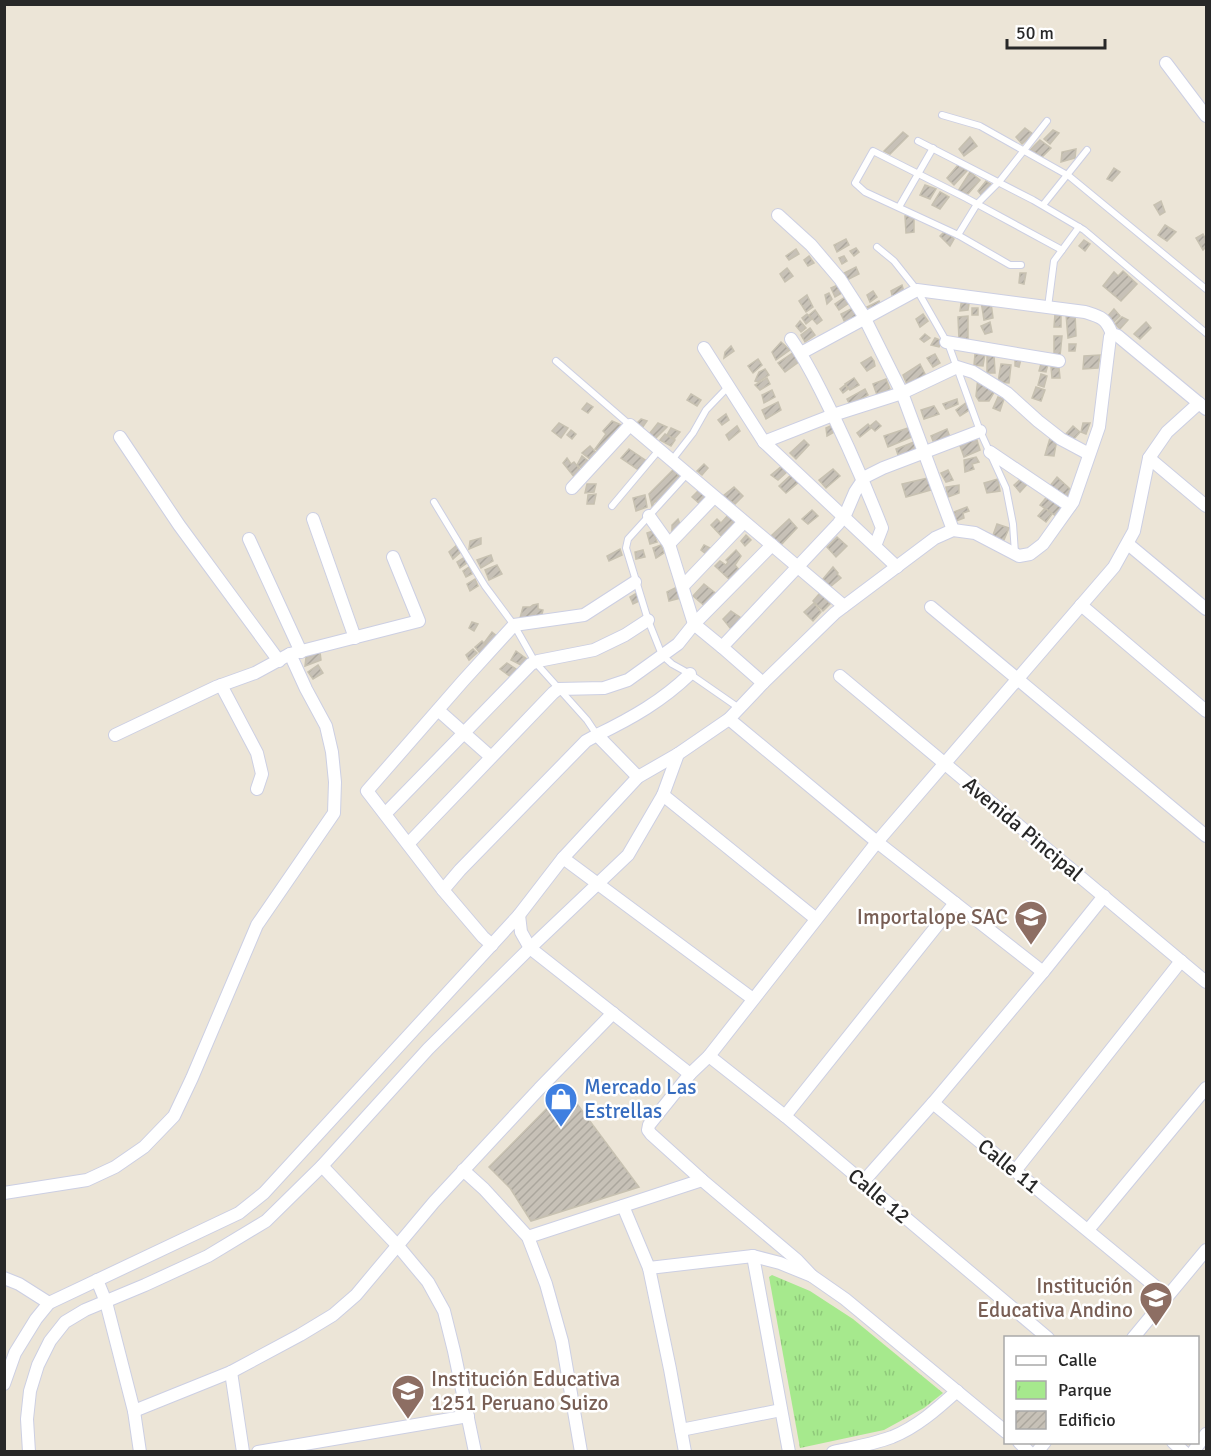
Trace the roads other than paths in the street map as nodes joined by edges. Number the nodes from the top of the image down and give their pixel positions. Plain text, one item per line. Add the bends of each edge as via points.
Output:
1 (1166, 63) dead end
2 (942, 115) dead end
3 (1206, 115) edge
4 (1047, 121) dead end
5 (918, 141) dead end
6 (933, 148) junction
7 (1086, 150) dead end
8 (1023, 151) junction
9 (918, 173) junction
10 (1067, 175) junction
11 (999, 182) junction
12 (977, 204) junction
13 (1042, 205) junction
14 (899, 207) junction
15 (778, 215) dead end
16 (1079, 227) junction
17 (958, 235) junction
18 (877, 247) dead end
19 (1062, 250) junction
20 (1021, 265) dead end
21 (1206, 289) edge
22 (917, 290) junction
23 (1048, 307) junction
24 (864, 318) junction
25 (1206, 333) edge
26 (1113, 334) junction
27 (790, 339) dead end
28 (946, 342) junction
29 (704, 348) dead end
30 (801, 353) junction
31 (555, 361) dead end
32 (1059, 361) dead end
33 (957, 367) junction
34 (728, 387) junction
35 (902, 393) junction
36 (1203, 406) edge
37 (833, 414) junction
38 (630, 425) junction
39 (980, 431) junction
40 (120, 437) dead end
41 (764, 442) junction
42 (659, 450) junction
43 (924, 452) junction
44 (990, 452) junction
45 (1089, 454) junction
46 (1149, 458) junction
47 (671, 460) junction
48 (687, 474) junction
49 (863, 481) junction
50 (572, 488) dead end
51 (714, 496) junction
52 (434, 502) dead end
53 (612, 506) dead end
54 (1070, 506) junction
55 (1206, 506) edge
56 (649, 516) junction
57 (843, 517) junction
58 (313, 519) dead end
59 (744, 522) junction
60 (953, 530) junction
61 (249, 539) dead end
62 (669, 544) junction
63 (1128, 544) junction
64 (772, 545) junction
65 (875, 546) junction
66 (1015, 554) junction
67 (393, 557) dead end
68 (798, 567) junction
69 (897, 567) junction
70 (635, 582) junction
71 (683, 586) junction
72 (1081, 605) junction
73 (844, 606) junction
74 (931, 607) dead end
75 (1206, 609) edge
76 (648, 620) junction
77 (694, 624) junction
78 (514, 625) junction
79 (355, 638) junction
80 (722, 647) junction
81 (296, 653) junction
82 (662, 655) junction
83 (279, 660) junction
84 (535, 662) junction
85 (690, 674) junction
86 (840, 676) dead end
87 (1016, 679) junction
88 (763, 683) junction
89 (221, 685) junction
90 (558, 689) junction
91 (739, 708) junction
92 (438, 710) junction
93 (1206, 711) edge
94 (729, 719) junction
95 (464, 733) junction
96 (116, 735) dead end
97 (597, 735) junction
98 (678, 754) junction
99 (491, 758) junction
100 (945, 764) junction
101 (638, 777) junction
102 (257, 789) dead end
103 (663, 795) junction
104 (385, 814) junction
105 (1206, 836) edge
106 (877, 842) junction
107 (408, 844) junction
108 (563, 858) junction
109 (598, 884) junction
110 (443, 890) junction
111 (1104, 896) junction
112 (955, 903) junction
113 (519, 915) junction
114 (815, 918) junction
115 (492, 945) junction
116 (530, 948) junction
117 (1181, 961) junction
118 (1043, 972) junction
119 (1206, 982) edge
120 (753, 999) junction
121 (613, 1013) junction
122 (709, 1056) junction
123 (690, 1074) junction
124 (1206, 1088) edge
125 (933, 1103) junction
126 (785, 1116) junction
127 (322, 1166) junction
128 (464, 1170) junction
129 (1015, 1171) junction
130 (702, 1180) junction
131 (863, 1182) junction
132 (4, 1193) edge
133 (623, 1206) junction
134 (1088, 1230) junction
135 (528, 1237) junction
136 (398, 1246) junction
137 (1206, 1250) edge
138 (753, 1256) junction
139 (649, 1268) junction
140 (812, 1276) junction
141 (4, 1278) edge
142 (97, 1280) junction
143 (1167, 1296) junction
144 (106, 1302) junction
145 (49, 1303) junction
146 (1046, 1336) edge
147 (1135, 1336) edge
148 (231, 1372) junction
149 (4, 1384) edge
150 (957, 1391) junction
151 (781, 1410) junction
152 (134, 1411) junction
153 (468, 1416) junction
154 (681, 1430) junction
155 (1004, 1431) edge
156 (29, 1452) edge
157 (140, 1452) edge
158 (243, 1452) edge
159 (258, 1452) edge
160 (475, 1452) edge
161 (581, 1452) edge
162 (685, 1452) edge
163 (789, 1452) edge
164 (833, 1452) edge

1 - 3 street
2 - 8 lane via 980,126
4 - 8 lane
5 - 6 lane
6 - 9 lane
6 - 11 lane
7 - 10 lane
8 - 10 lane
8 - 11 lane
9 - 12 lane
9 - 14 lane
9 - 14 lane via 873,151 855,183
10 - 13 lane
10 - 21 lane
11 - 12 lane
11 - 13 lane
12 - 17 lane
12 - 19 lane
13 - 16 lane
14 - 17 lane
15 - 24 street via 840,279
16 - 19 lane
16 - 25 lane
17 - 20 lane via 1010,265
18 - 22 lane
19 - 23 lane via 1054,261
22 - 23 street
22 - 24 street
22 - 28 lane
23 - 26 street via 1101,317
24 - 30 street
24 - 35 street
26 - 36 street
26 - 45 street via 1099,427
27 - 30 street
28 - 32 street
28 - 33 lane
29 - 34 street
30 - 37 street
31 - 38 lane
33 - 35 street
33 - 39 lane
33 - 45 street via 973,372 1006,393 1061,439
34 - 41 street
34 - 47 lane via 706,410
35 - 37 street
35 - 43 street
36 - 46 street via 1167,432
37 - 41 street
37 - 49 street
38 - 42 street
38 - 50 street
39 - 43 street
39 - 44 lane
40 - 83 street via 192,544
41 - 57 street
42 - 47 street
42 - 53 lane
43 - 49 street via 883,468
43 - 60 street
44 - 54 street
44 - 66 lane via 1006,488
45 - 54 street
46 - 55 street
46 - 63 street
47 - 48 street
48 - 51 street
48 - 56 lane
49 - 57 street
49 - 65 street via 882,528
51 - 59 street
51 - 62 street
52 - 78 lane via 485,586
54 - 66 street via 1044,544 1030,554
56 - 62 street
56 - 70 lane via 628,539 626,548
57 - 65 street
57 - 68 street
58 - 79 street
59 - 64 street
59 - 71 street
60 - 66 street via 975,533
60 - 69 street via 935,538
61 - 81 street
62 - 71 street
63 - 72 street
63 - 75 street
64 - 68 street
64 - 77 street
65 - 69 street
67 - 79 street via 419,621
68 - 73 street
68 - 80 street
69 - 73 street
70 - 76 lane
70 - 78 street via 584,615
71 - 77 street
72 - 87 street
72 - 93 street
73 - 88 street
74 - 87 street
76 - 82 lane
76 - 84 street via 594,650
77 - 80 street
77 - 82 street via 678,644
78 - 84 lane
78 - 92 street
79 - 81 street
80 - 88 street
81 - 83 street
81 - 132 street via 306,689 326,726 334,772 334,813 257,925 174,1116 144,1147 87,1180
82 - 85 lane
82 - 90 street via 628,680 604,688
83 - 89 street
84 - 90 lane
84 - 95 street
85 - 91 lane
85 - 97 street via 663,697
86 - 100 street, Avenida Pincipal
87 - 100 street
87 - 105 street
88 - 91 street
89 - 96 street
89 - 102 street via 261,763
90 - 97 lane
90 - 99 street
91 - 94 street
92 - 95 street
92 - 104 street via 367,791
94 - 98 street
94 - 106 street
95 - 99 street
95 - 104 street
97 - 101 street
97 - 110 street via 586,741
98 - 101 street
98 - 103 street
99 - 107 street
100 - 106 street
100 - 111 street, Avenida Pincipal
101 - 108 street
103 - 109 street via 628,855
103 - 114 street
104 - 107 street
106 - 112 street
106 - 114 street
107 - 110 street
108 - 109 street
108 - 113 street
109 - 116 street
109 - 120 street
110 - 115 street
111 - 117 street, Avenida Pincipal
111 - 118 street
112 - 118 street
112 - 126 street
113 - 115 street
113 - 116 street via 521,932
114 - 120 street
115 - 142 street via 264,1193 238,1213
116 - 121 street
116 - 127 street via 428,1049
117 - 119 street, Avenida Pincipal
117 - 129 street
118 - 125 street
120 - 122 street
121 - 123 street
121 - 128 street
122 - 123 street
122 - 126 street, Calle 12
123 - 130 street via 648,1130
124 - 134 street
125 - 129 street, Calle 11
125 - 131 street
126 - 131 street, Calle 12
127 - 136 street
127 - 144 street via 267,1221 241,1238
128 - 135 street
128 - 136 street
129 - 134 street, Calle 11
130 - 133 street
130 - 140 street
131 - 146 street, Calle 12
133 - 135 street
133 - 139 street
134 - 143 street, Calle 11
135 - 161 street via 561,1341
136 - 148 street via 356,1295 333,1315
136 - 153 street via 428,1282 444,1311
137 - 143 street
138 - 139 street
138 - 140 street
138 - 151 street
139 - 154 street
140 - 150 street
141 - 145 street
142 - 144 street
142 - 145 street
143 - 147 street
144 - 152 street
144 - 156 street via 65,1322 50,1341 30,1391
145 - 149 street via 15,1353
148 - 152 street
148 - 158 street
150 - 155 street
150 - 164 street via 926,1418 892,1437
151 - 154 street
151 - 163 street
152 - 157 street
153 - 159 street
153 - 160 street
154 - 162 street

